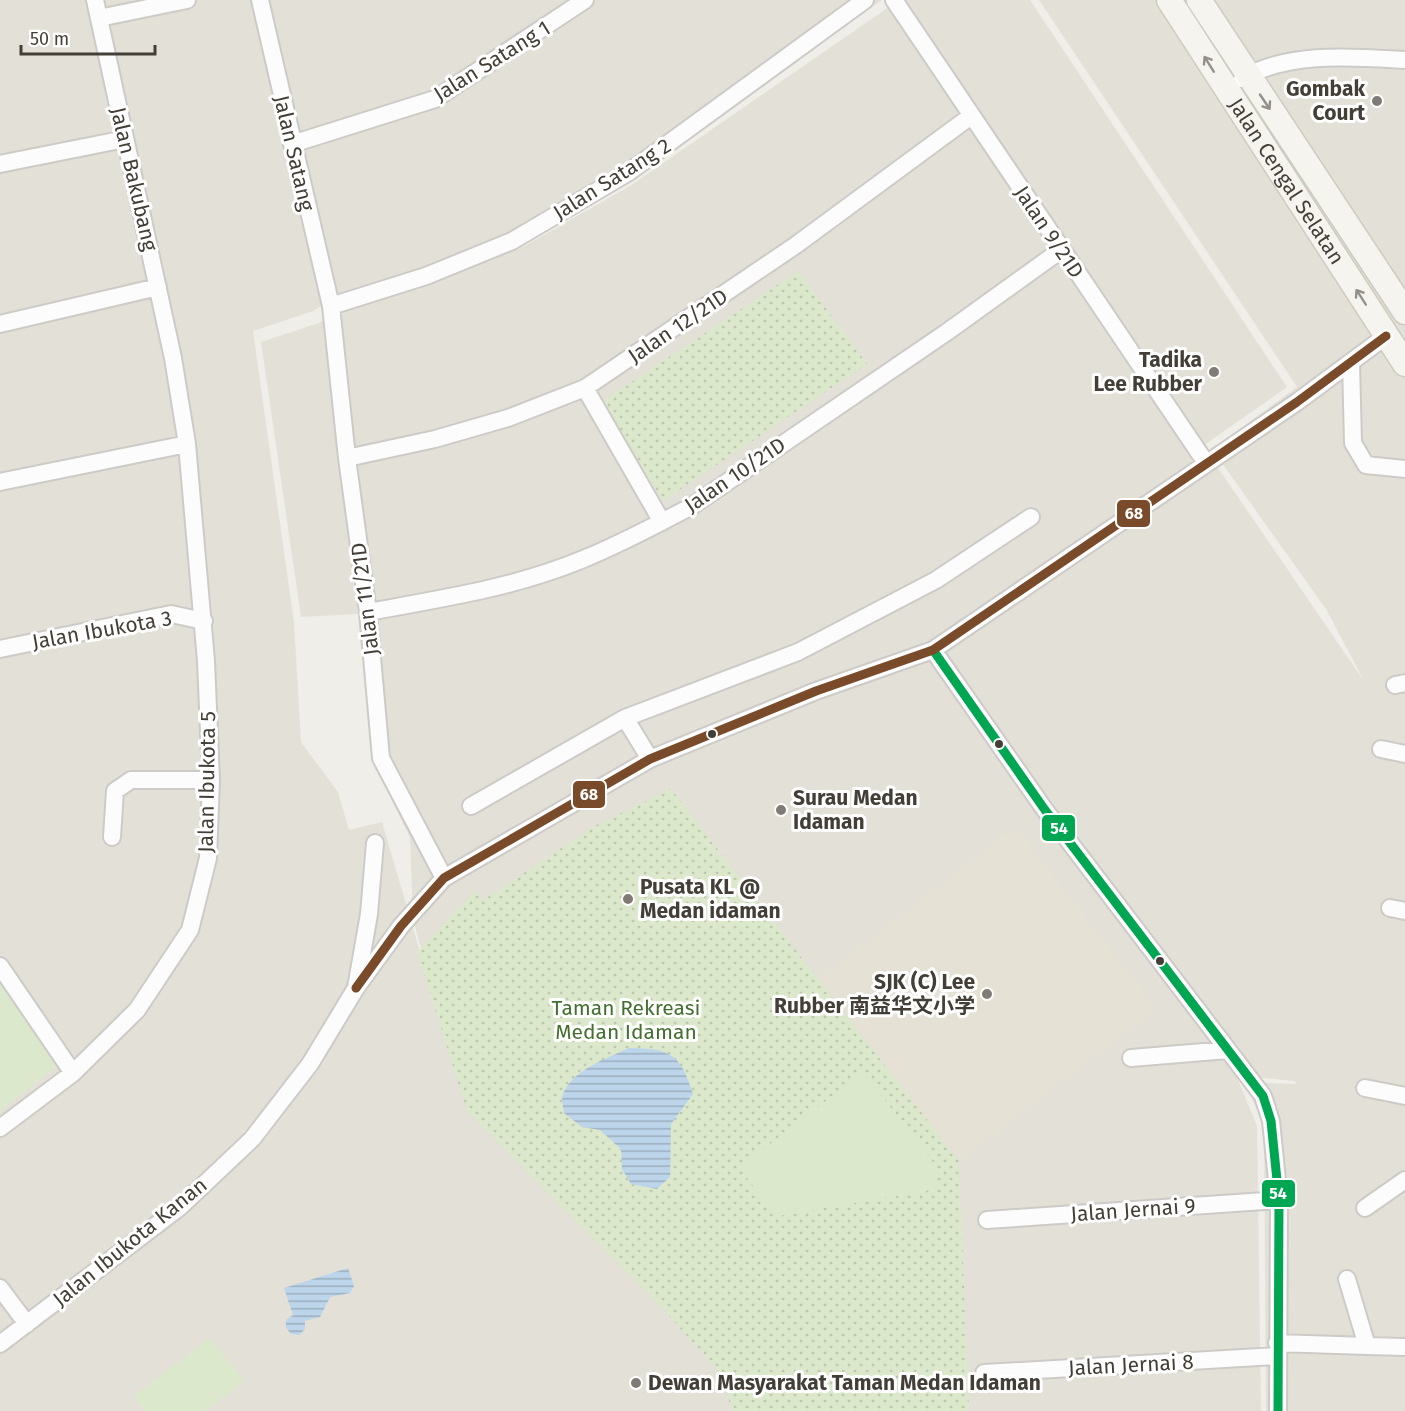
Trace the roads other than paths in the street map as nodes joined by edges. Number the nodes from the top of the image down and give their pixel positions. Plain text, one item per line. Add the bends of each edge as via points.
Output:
1 (94, 0) edge
2 (187, 0) edge
3 (260, 0) edge
4 (585, 0) edge
5 (865, 0) edge
6 (894, 0) edge
7 (1169, 0) edge
8 (1199, 0) edge
9 (99, 18) junction
10 (1405, 60) edge
11 (1248, 75) junction
12 (1225, 89) junction
13 (971, 116) junction
14 (125, 139) junction
15 (292, 144) junction
16 (0, 165) edge
17 (1061, 250) junction
18 (158, 287) junction
19 (331, 306) junction
20 (1405, 312) edge
21 (0, 324) edge
22 (1386, 336) junction
23 (173, 358) joint
24 (1351, 362) junction
25 (1405, 364) edge
26 (585, 388) junction
27 (187, 444) junction
28 (347, 458) junction
29 (1206, 463) junction
30 (1405, 469) edge
31 (0, 482) edge
32 (1031, 517) dead end
33 (662, 522) junction
34 (368, 612) junction
35 (204, 621) junction
36 (0, 649) edge
37 (933, 650) junction
38 (622, 719) junction
39 (1381, 749) dead end
40 (1405, 754) edge
41 (647, 761) junction
42 (211, 780) junction
43 (471, 806) dead end
44 (112, 837) dead end
45 (375, 843) dead end
46 (444, 878) junction
47 (0, 966) edge
48 (356, 988) junction
49 (1228, 1050) junction
50 (1131, 1058) dead end
51 (73, 1073) junction
52 (1365, 1088) dead end
53 (1405, 1095) edge
54 (0, 1128) edge
55 (1405, 1180) edge
56 (1279, 1200) junction
57 (1365, 1208) dead end
58 (987, 1220) dead end
59 (1347, 1279) dead end
60 (0, 1288) edge
61 (27, 1324) junction
62 (0, 1344) edge
63 (1367, 1346) junction
64 (1405, 1347) edge
65 (1278, 1350) junction
66 (984, 1373) dead end
67 (1278, 1411) edge

1 - 9 street, Jalan Bakubang
2 - 9 street
3 - 15 street, Jalan Satang
4 - 15 street, Jalan Satang 1 via 435,99
5 - 19 street, Jalan Satang 2 via 629,172 512,241 426,276
6 - 13 street, Jalan 9/21D
12 -> 7 street, Jalan Cengal Selatan
8 - 11 street, Jalan Cengal Selatan
9 - 14 street, Jalan Bakubang
10 - 11 street via 1299,59
11 - 12 street
11 -> 20 street, Jalan Cengal Selatan
22 -> 12 street, Jalan Cengal Selatan
13 - 17 street, Jalan 9/21D
13 - 26 street, Jalan 12/21D via 796,245
14 - 16 street
14 - 18 street, Jalan Bakubang
15 - 19 street, Jalan Satang
17 - 29 street, Jalan 9/21D
17 - 33 street, Jalan 10/21D via 702,500
18 - 21 street
18 - 23 street, Jalan Bakubang
19 - 28 street, Jalan 11/21D
22 - 24 street
22 - 25 street, Jalan Cengal Selatan
23 - 27 street, Jalan Ibukota 5
24 - 29 street
24 - 30 street via 1353,443 1357,454 1366,465
26 - 28 street, Jalan 12/21D via 508,418
26 - 33 street
27 - 31 street
27 - 35 street, Jalan Ibukota 5
28 - 34 street, Jalan 11/21D
29 - 37 street
32 - 38 street via 936,580 798,652
33 - 34 street, Jalan 10/21D via 579,561 480,591
34 - 46 street, Jalan 11/21D via 381,758
35 - 36 street, Jalan Ibukota 3 via 171,614
35 - 42 street, Jalan Ibukota 5
37 - 41 street via 816,691
37 - 49 street via 1045,810
38 - 41 street
38 - 43 street
39 - 40 street
41 - 46 street
42 - 44 street via 131,780 115,791
42 - 51 street, Jalan Ibukota 5 via 208,858 190,930 137,1010
45 - 48 street, Jalan Ibukota Kanan via 369,914
46 - 48 street via 400,926
47 - 51 street
48 - 61 street, Jalan Ibukota Kanan via 310,1064 252,1138 180,1207
49 - 50 street
49 - 56 street via 1266,1104
51 - 54 street, Jalan Ibukota 5
52 - 53 street
55 - 57 street
56 - 58 street, Jalan Jernai 9
56 - 65 street
59 - 63 street
60 - 61 street
61 - 62 street, Jalan Ibukota Kanan
63 - 64 street, Jalan Jernai 8
63 - 65 street, Jalan Jernai 8
65 - 66 street, Jalan Jernai 8
65 - 67 street

